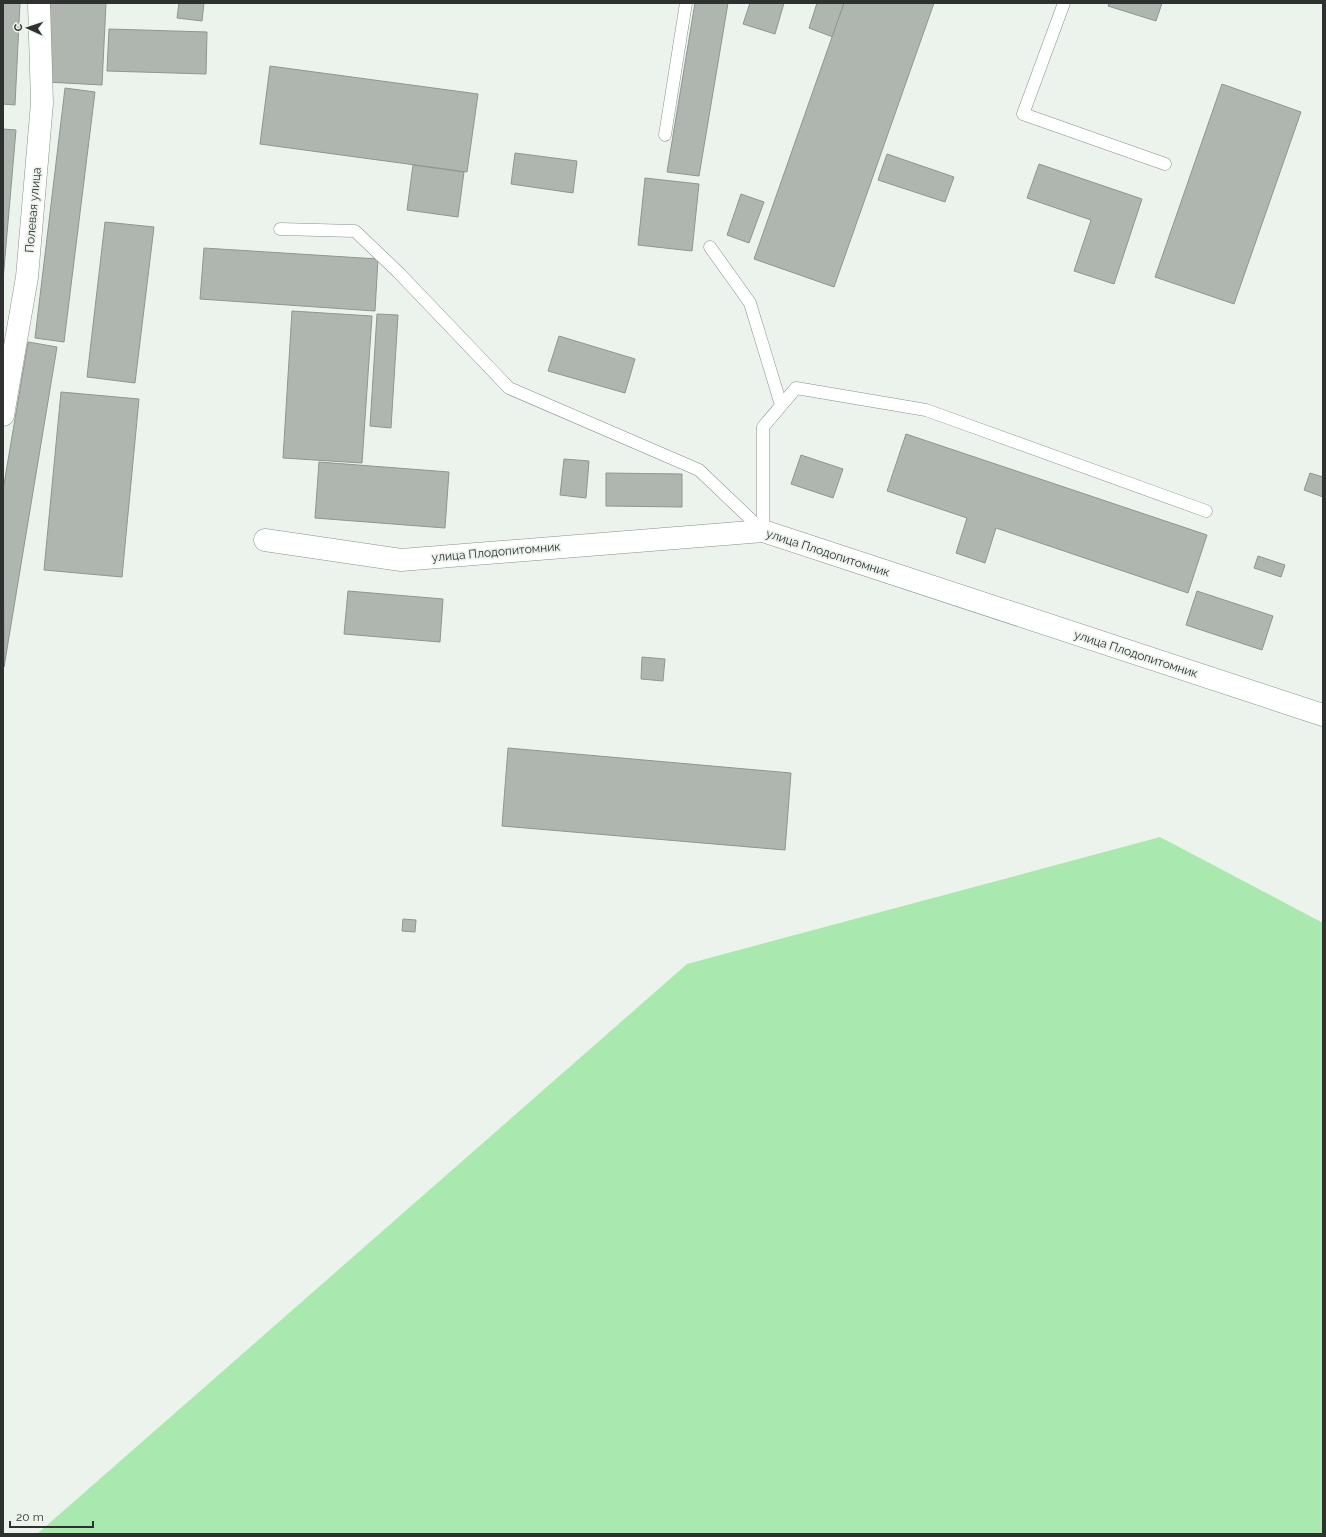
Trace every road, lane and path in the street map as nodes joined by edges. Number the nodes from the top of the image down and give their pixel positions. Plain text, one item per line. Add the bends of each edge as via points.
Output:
1 (39, 3) edge
2 (686, 3) edge
3 (1064, 3) edge
4 (665, 135) dead end
5 (1165, 164) dead end
6 (280, 229) dead end
7 (710, 247) dead end
8 (781, 405) junction
9 (3, 415) edge
10 (1206, 512) dead end
11 (763, 531) junction
12 (265, 540) dead end
13 (1323, 715) edge

1 - 9 street, Полевая улица via 42,103 27,277
2 - 4 lane
3 - 5 lane via 1023,114
6 - 11 lane via 356,231 509,388 699,470
7 - 8 lane via 750,303
8 - 10 lane via 796,388 926,410
8 - 11 lane via 763,426
11 - 12 street, улица Плодопитомник via 401,560
11 - 13 street, улица Плодопитомник

